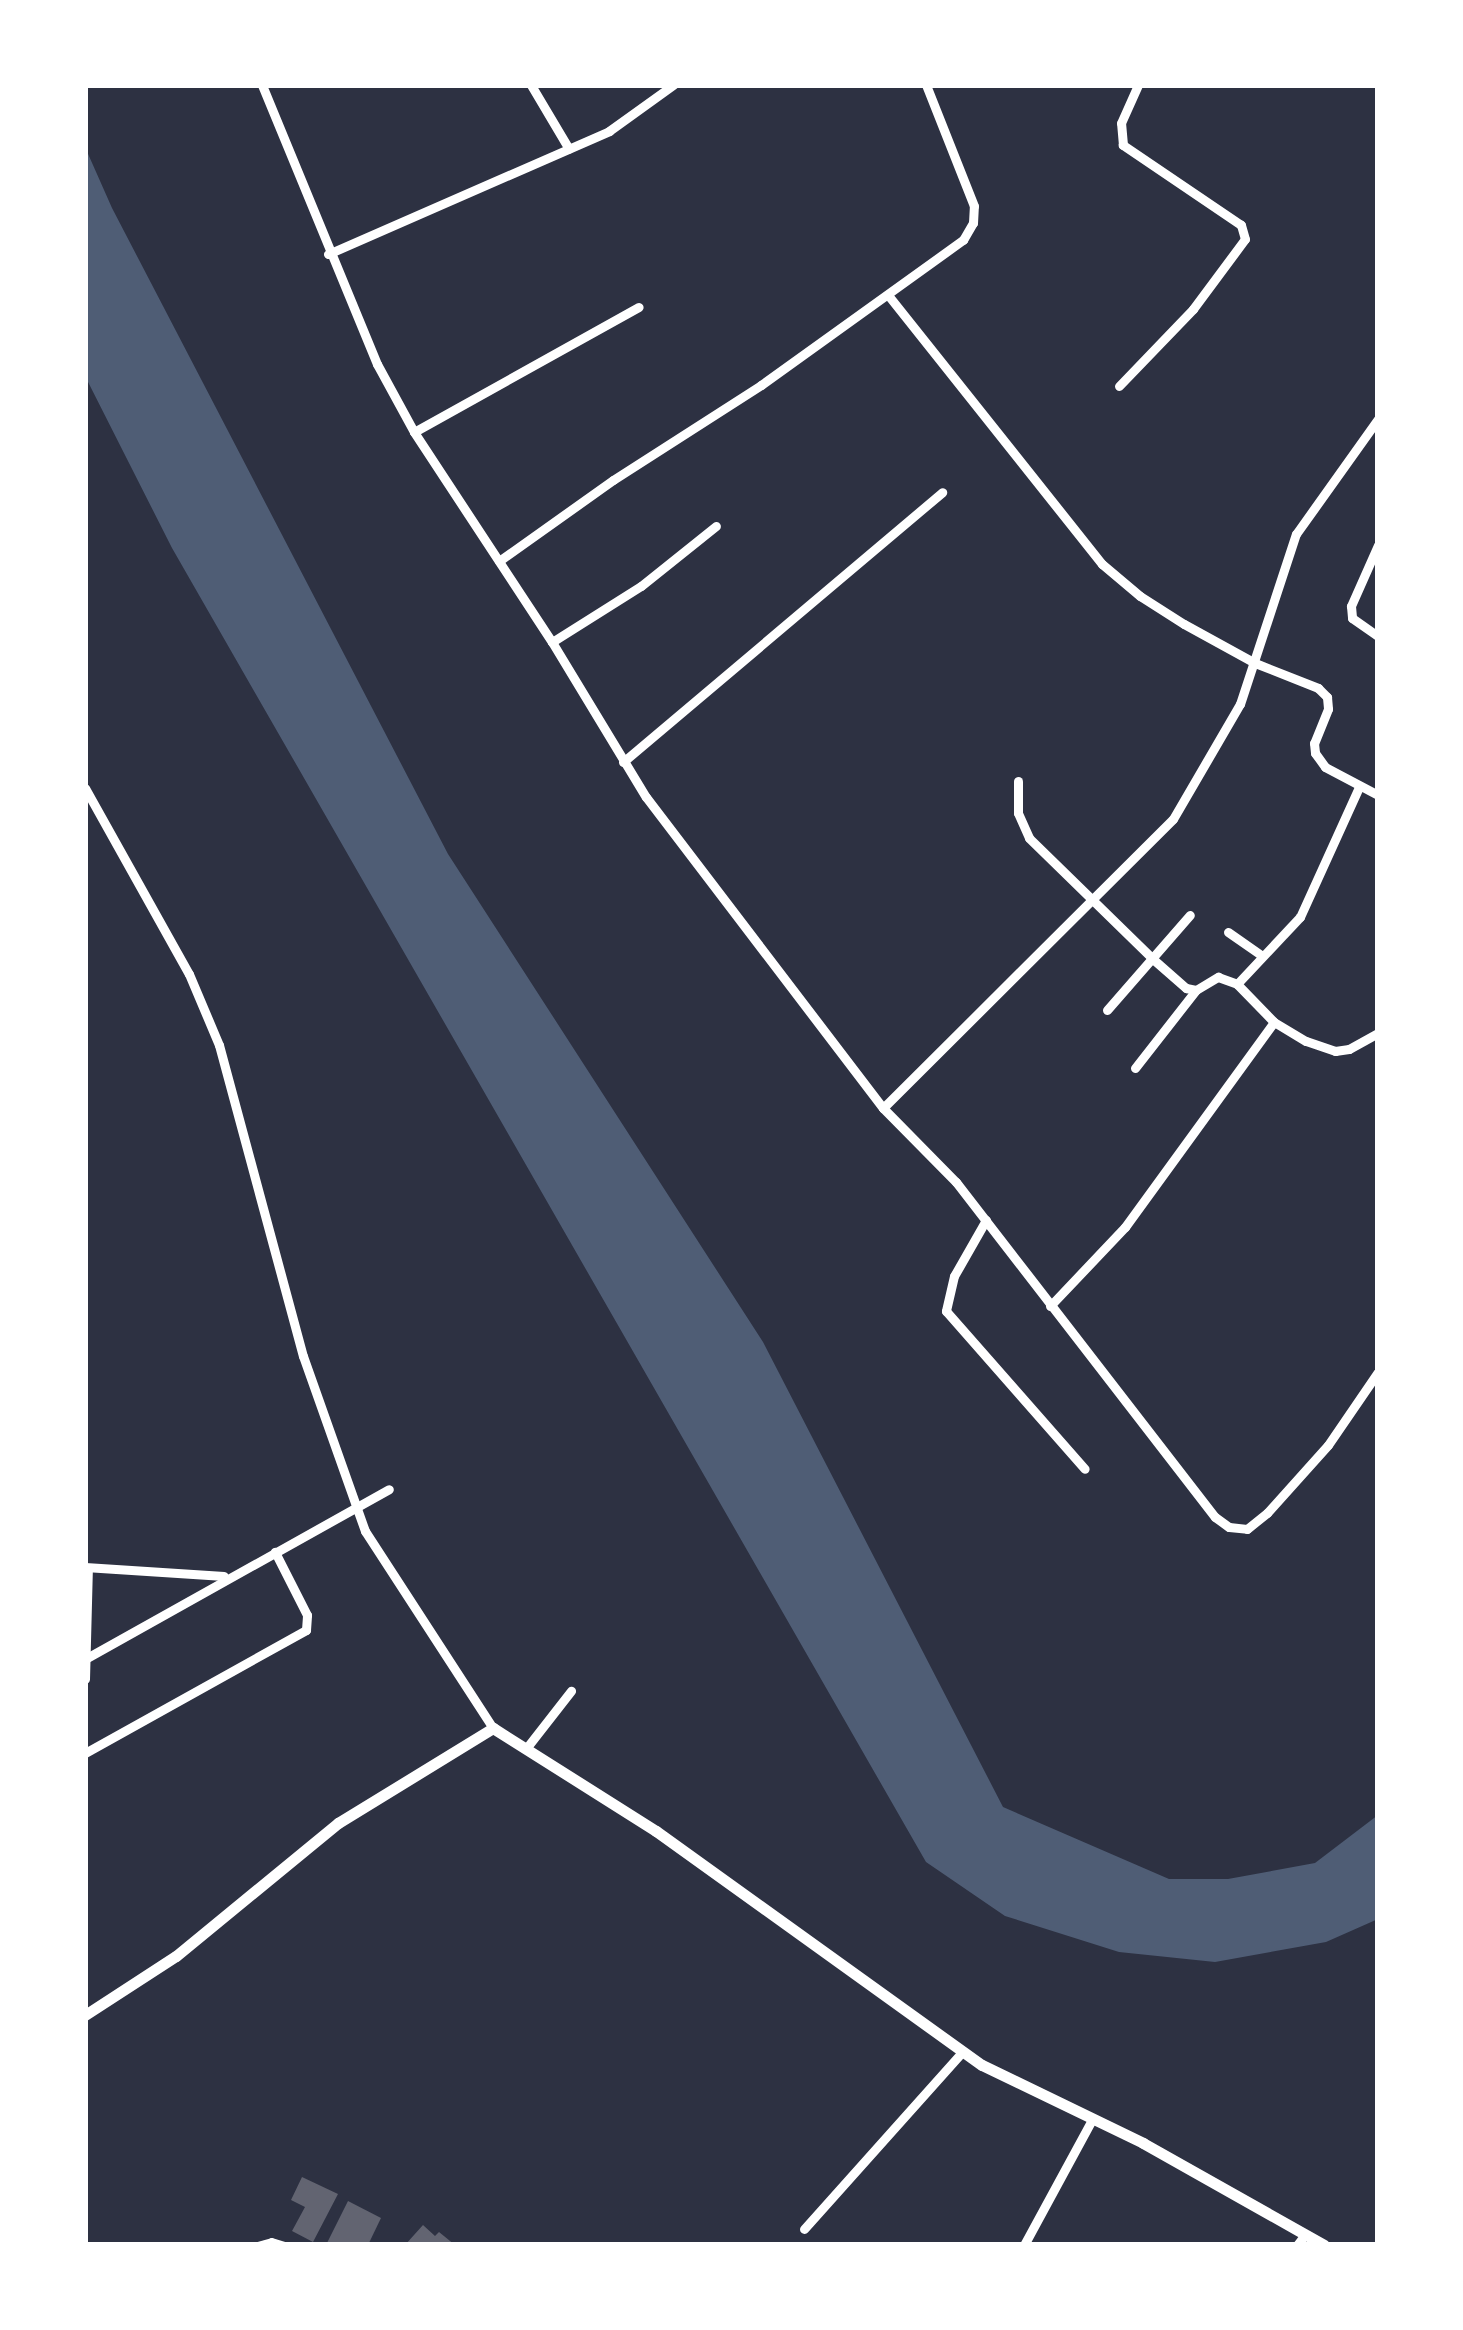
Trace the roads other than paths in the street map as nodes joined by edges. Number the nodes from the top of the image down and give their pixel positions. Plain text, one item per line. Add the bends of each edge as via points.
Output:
1 (262, 85) edge
2 (531, 85) edge
3 (673, 85) edge
4 (1138, 85) edge
5 (930, 87) edge
6 (569, 149) junction
7 (328, 254) junction
8 (888, 295) junction
9 (640, 307) dead end
10 (1119, 386) dead end
11 (1378, 419) edge
12 (414, 432) junction
13 (942, 492) dead end
14 (716, 526) dead end
15 (1378, 545) edge
16 (499, 561) junction
17 (1378, 636) edge
18 (552, 642) junction
19 (1255, 663) junction
20 (623, 762) junction
21 (1018, 781) dead end
22 (1359, 787) junction
23 (85, 788) edge
24 (1378, 795) edge
25 (1090, 900) junction
26 (1190, 915) dead end
27 (1228, 932) dead end
28 (1261, 955) junction
29 (1154, 960) junction
30 (1238, 984) junction
31 (1196, 990) junction
32 (1107, 1010) dead end
33 (1274, 1022) junction
34 (1378, 1033) edge
35 (1134, 1068) dead end
36 (882, 1108) junction
37 (986, 1220) junction
38 (1050, 1306) junction
39 (1378, 1372) edge
40 (1084, 1470) dead end
41 (388, 1489) dead end
42 (356, 1510) junction
43 (275, 1552) junction
44 (87, 1568) edge
45 (227, 1576) junction
46 (86, 1659) edge
47 (85, 1679) edge
48 (572, 1691) dead end
49 (493, 1728) junction
50 (528, 1746) junction
51 (85, 1754) edge
52 (85, 2015) edge
53 (962, 2052) junction
54 (1092, 2120) junction
55 (804, 2229) dead end
56 (1301, 2240) edge
57 (254, 2245) edge
58 (287, 2245) edge
59 (1024, 2245) edge
60 (1324, 2245) edge

1 - 7 street
2 - 6 street
3 - 6 street via 646,108
4 - 10 street via 1121,123 1123,145 1241,225 1246,239 1193,309
5 - 8 street via 974,206 973,223 963,240
6 - 7 street
7 - 12 street
8 - 16 street
8 - 19 street via 1102,564 1140,596
9 - 12 street
11 - 19 street via 1296,534
12 - 16 street
13 - 20 street
14 - 18 street via 641,586
15 - 17 street via 1351,606 1352,618
16 - 18 street
18 - 20 street
19 - 22 street via 1318,688 1328,709 1315,753
19 - 25 street via 1224,736 1181,807
20 - 36 street
21 - 25 street via 1018,814 1029,838
22 - 24 street
22 - 28 street via 1300,917
23 - 42 street via 189,974 219,1044 303,1356
25 - 29 street
25 - 36 street
26 - 29 street
27 - 28 street
28 - 30 street
29 - 31 street
29 - 32 street
30 - 31 street via 1218,977
30 - 33 street
31 - 35 street
33 - 34 street via 1334,1051
33 - 38 street via 1125,1227
36 - 37 street
37 - 38 street
37 - 40 street via 954,1276 946,1311
38 - 39 street via 1228,1527 1247,1529 1267,1513 1344,1424
41 - 42 street
42 - 43 street
42 - 49 street via 390,1575 424,1616
43 - 45 street
43 - 51 street via 308,1614 306,1630
44 - 45 street
44 - 46 street
45 - 46 street
46 - 47 street
48 - 50 street
49 - 50 street
49 - 52 street via 338,1823 176,1956
50 - 53 street
53 - 54 street
53 - 55 street
54 - 56 street via 1143,2143
54 - 59 street
56 - 60 street
57 - 58 lane

